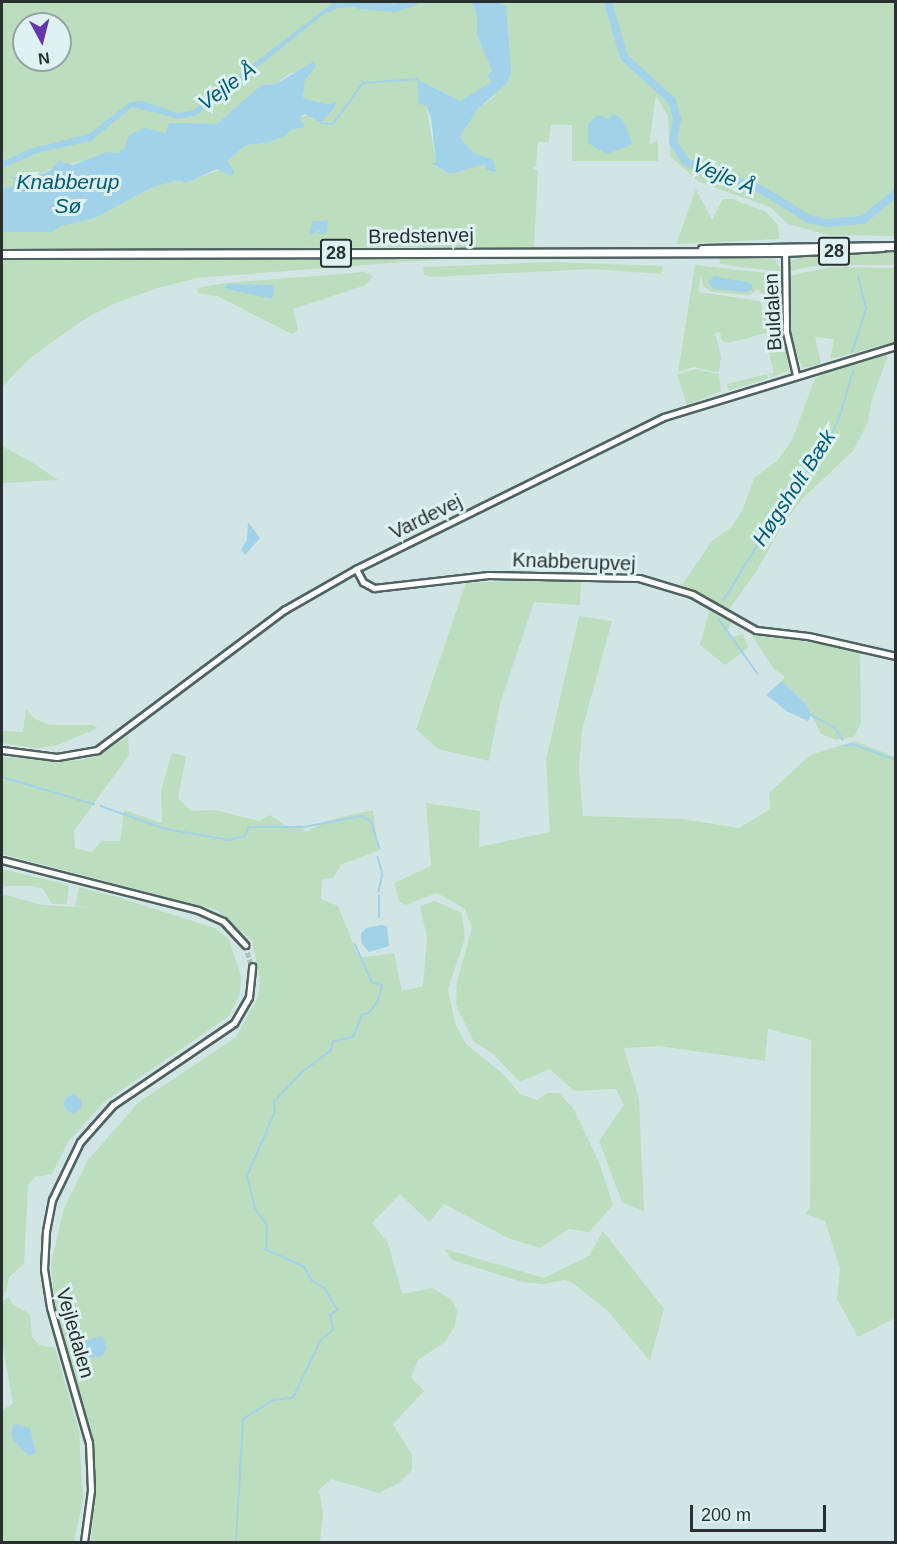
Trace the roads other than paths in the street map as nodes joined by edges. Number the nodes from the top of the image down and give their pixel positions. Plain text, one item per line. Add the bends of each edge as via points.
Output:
1 (896, 246) edge
2 (785, 249) junction
3 (2, 254) edge
4 (896, 346) edge
5 (795, 375) junction
6 (356, 569) junction
7 (896, 656) edge
8 (2, 750) edge
9 (2, 860) edge
10 (245, 945) tunnel mouth
11 (252, 966) tunnel mouth
12 (84, 1542) edge

1 - 2 highway, Bredstenvej / 28
2 - 3 highway, Bredstenvej / 28
2 - 5 street, Buldalen via 786,332
4 - 5 street, Vardevej
5 - 6 street, Vardevej via 664,417
6 - 7 street, Knabberupvej via 363,582 374,588 488,575 639,578 693,594 756,630 808,636
6 - 8 street, Vardevej via 284,610 97,750 57,757
9 - 10 street via 198,910 222,921
11 - 12 street, Vejledalen via 249,997 234,1023 113,1105 80,1142 52,1200 44,1249 46,1288 84,1418 91,1460

